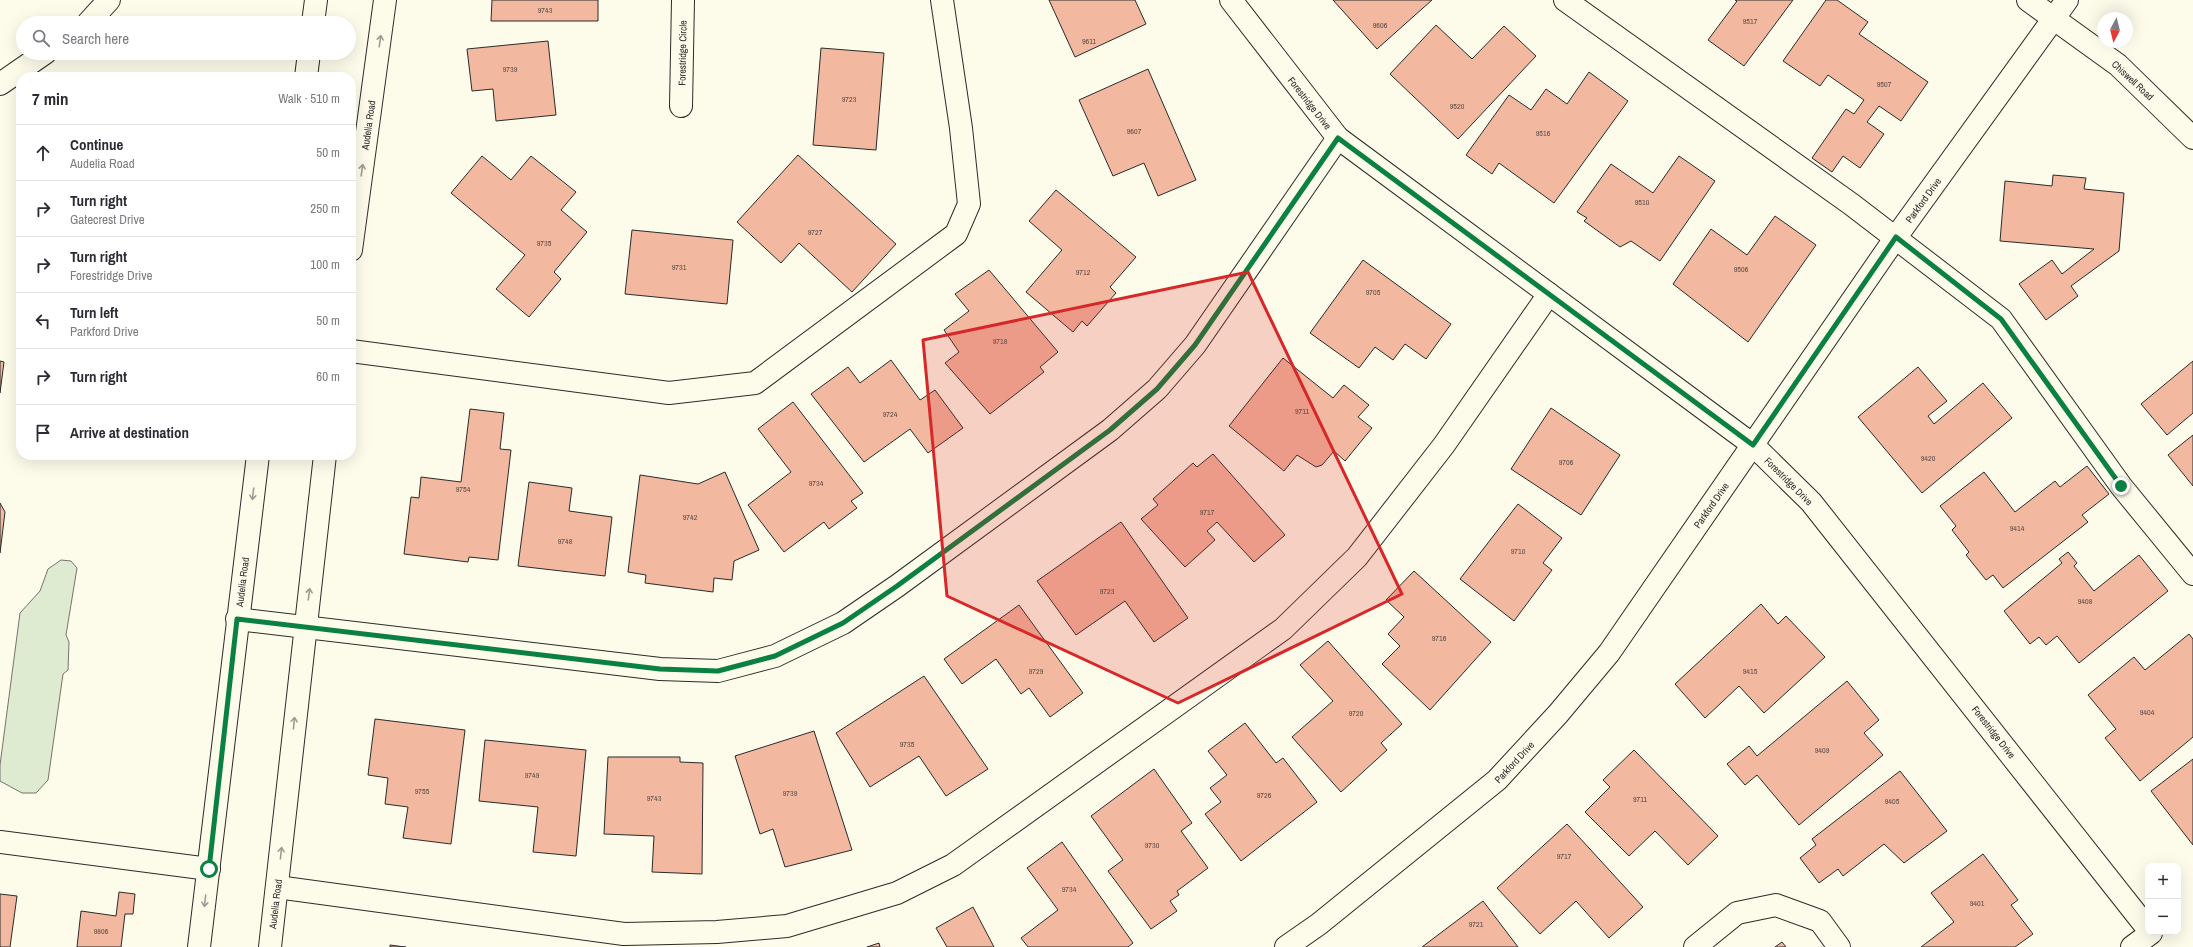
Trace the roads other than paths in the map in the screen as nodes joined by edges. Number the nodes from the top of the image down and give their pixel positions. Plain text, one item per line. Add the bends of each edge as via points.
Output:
1 (109, 0) edge
2 (316, 0) edge
3 (385, 0) edge
4 (683, 0) edge
5 (942, 0) edge
6 (1231, 0) edge
7 (1565, 0) edge
8 (2028, 0) edge
9 (2067, 0) edge
10 (94, 16) edge
11 (314, 16) edge
12 (2054, 18) junction
13 (35, 60) edge
14 (308, 60) edge
15 (17, 72) edge
16 (307, 72) edge
17 (16, 73) edge
18 (0, 84) edge
19 (681, 106) dead end
20 (1338, 138) junction
21 (2193, 138) edge
22 (356, 213) edge
23 (1896, 237) junction
24 (1549, 294) junction
25 (356, 351) edge
26 (1753, 445) junction
27 (257, 460) edge
28 (324, 460) edge
29 (2193, 574) edge
30 (237, 619) junction
31 (305, 626) junction
32 (0, 842) edge
33 (209, 869) junction
34 (277, 887) junction
35 (2145, 925) edge
36 (2147, 935) edge
37 (2153, 935) edge
38 (199, 947) edge
39 (270, 947) edge
40 (1286, 947) edge
41 (1695, 947) edge
42 (1839, 947) edge
43 (2132, 947) edge
44 (2163, 947) edge

1 - 10 street
2 - 11 street
22 -> 3 street, Audelia Road
4 - 19 street, Forestridge Circle
5 - 25 street via 961,128 969,204 956,234 755,383 669,393
6 - 20 street, Forestridge Drive
7 - 23 street
8 - 12 street, Chiswell Road
9 - 12 street, Parkford Drive
12 - 21 street, Chiswell Road via 2118,66
12 - 23 street, Parkford Drive
13 - 15 street
14 - 16 street
17 - 18 street
20 - 24 street, Forestridge Drive
20 - 31 street via 1195,345 1157,389 1110,430 897,586 843,623 775,656 718,671 660,669
23 - 26 street, Parkford Drive
23 - 29 street via 2001,319 2121,486
24 - 26 street, Forestridge Drive
24 - 34 street via 1444,445 1357,557 1283,629 953,865 897,894 787,926 717,932 624,934
26 - 35 street, Forestridge Drive via 1811,502
26 - 40 street, Parkford Drive via 1609,653 1558,714 1497,780
27 -> 30 street, Audelia Road
31 -> 28 street, Audelia Road
30 - 31 street
30 - 33 street, Audelia Road
34 -> 31 street, Audelia Road
32 - 33 street
33 -> 38 street, Audelia Road
34 - 39 street, Audelia Road
36 - 43 street
37 - 44 street
41 - 42 street via 1737,913 1776,905 1820,921

